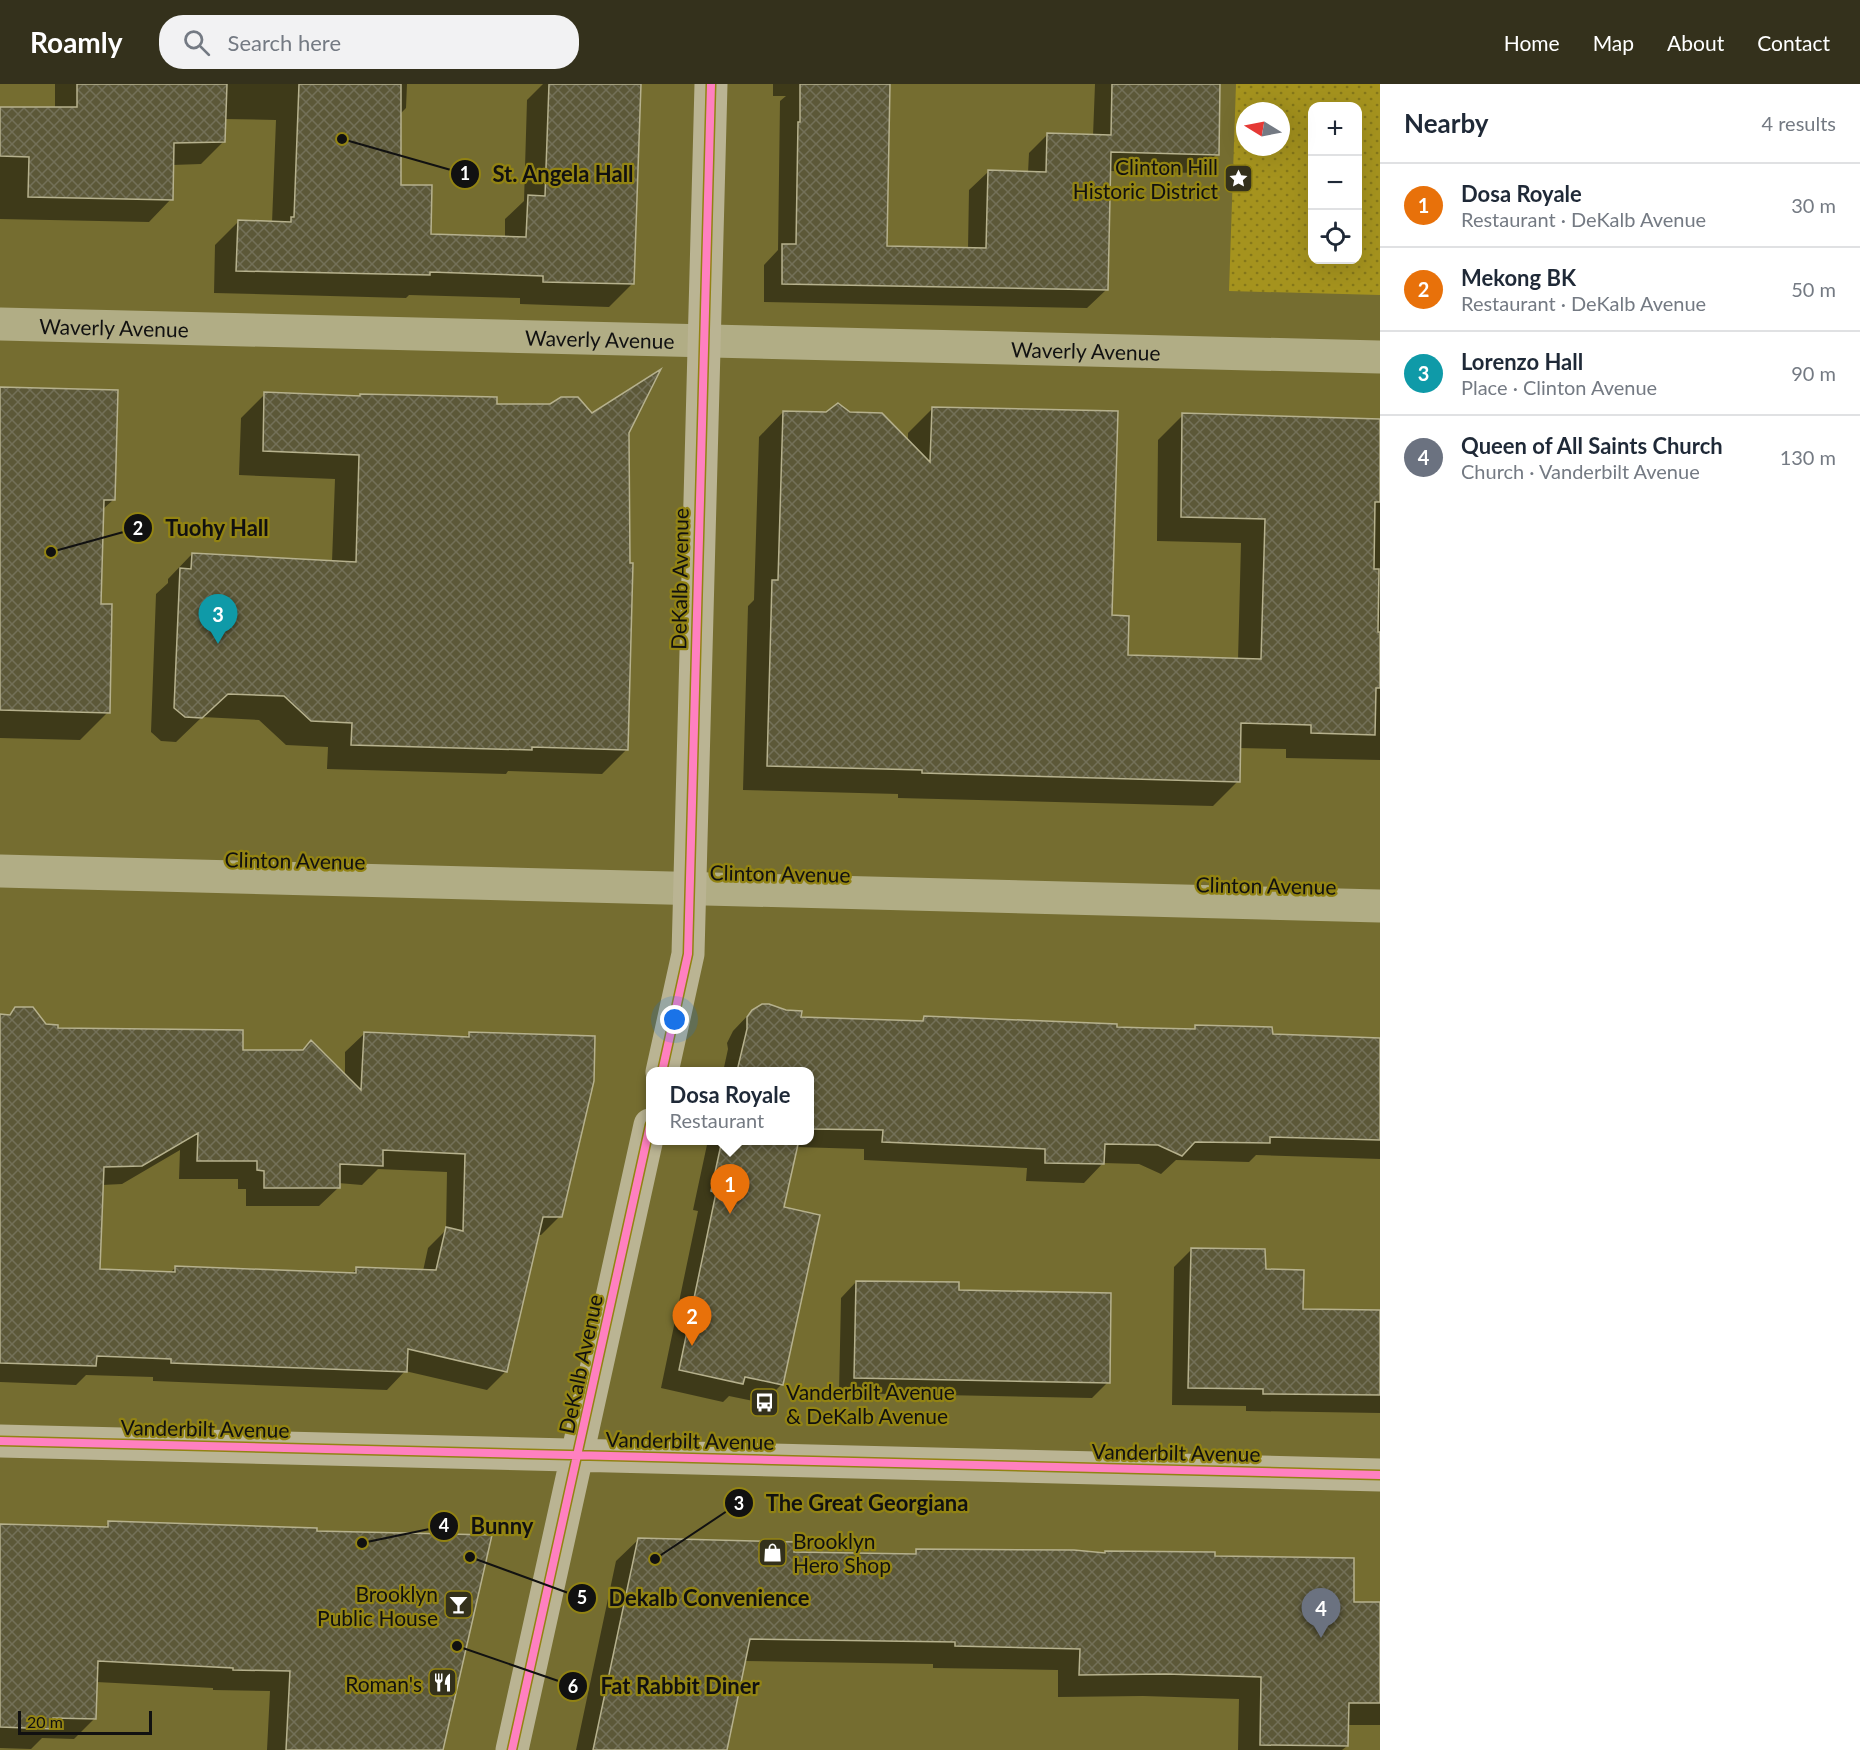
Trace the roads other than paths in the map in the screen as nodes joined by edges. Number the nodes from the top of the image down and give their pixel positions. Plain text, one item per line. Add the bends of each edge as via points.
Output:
1 (711, 84) edge
2 (0, 324) edge
3 (703, 341) junction
4 (1380, 357) edge
5 (0, 871) edge
6 (690, 888) junction
7 (1380, 906) edge
8 (663, 1067) edge
9 (647, 1145) edge
10 (0, 1441) edge
11 (579, 1455) junction
12 (1380, 1475) edge
13 (512, 1750) edge

1 - 3 main road, DeKalb Avenue
2 - 3 street, Waverly Avenue
3 - 4 street, Waverly Avenue
3 - 6 main road, DeKalb Avenue
5 - 6 street, Clinton Avenue
6 - 7 street, Clinton Avenue
6 - 8 main road, DeKalb Avenue via 688,954
9 - 11 main road, DeKalb Avenue
10 - 11 main road, Vanderbilt Avenue
11 - 12 main road, Vanderbilt Avenue
11 - 13 main road, DeKalb Avenue

